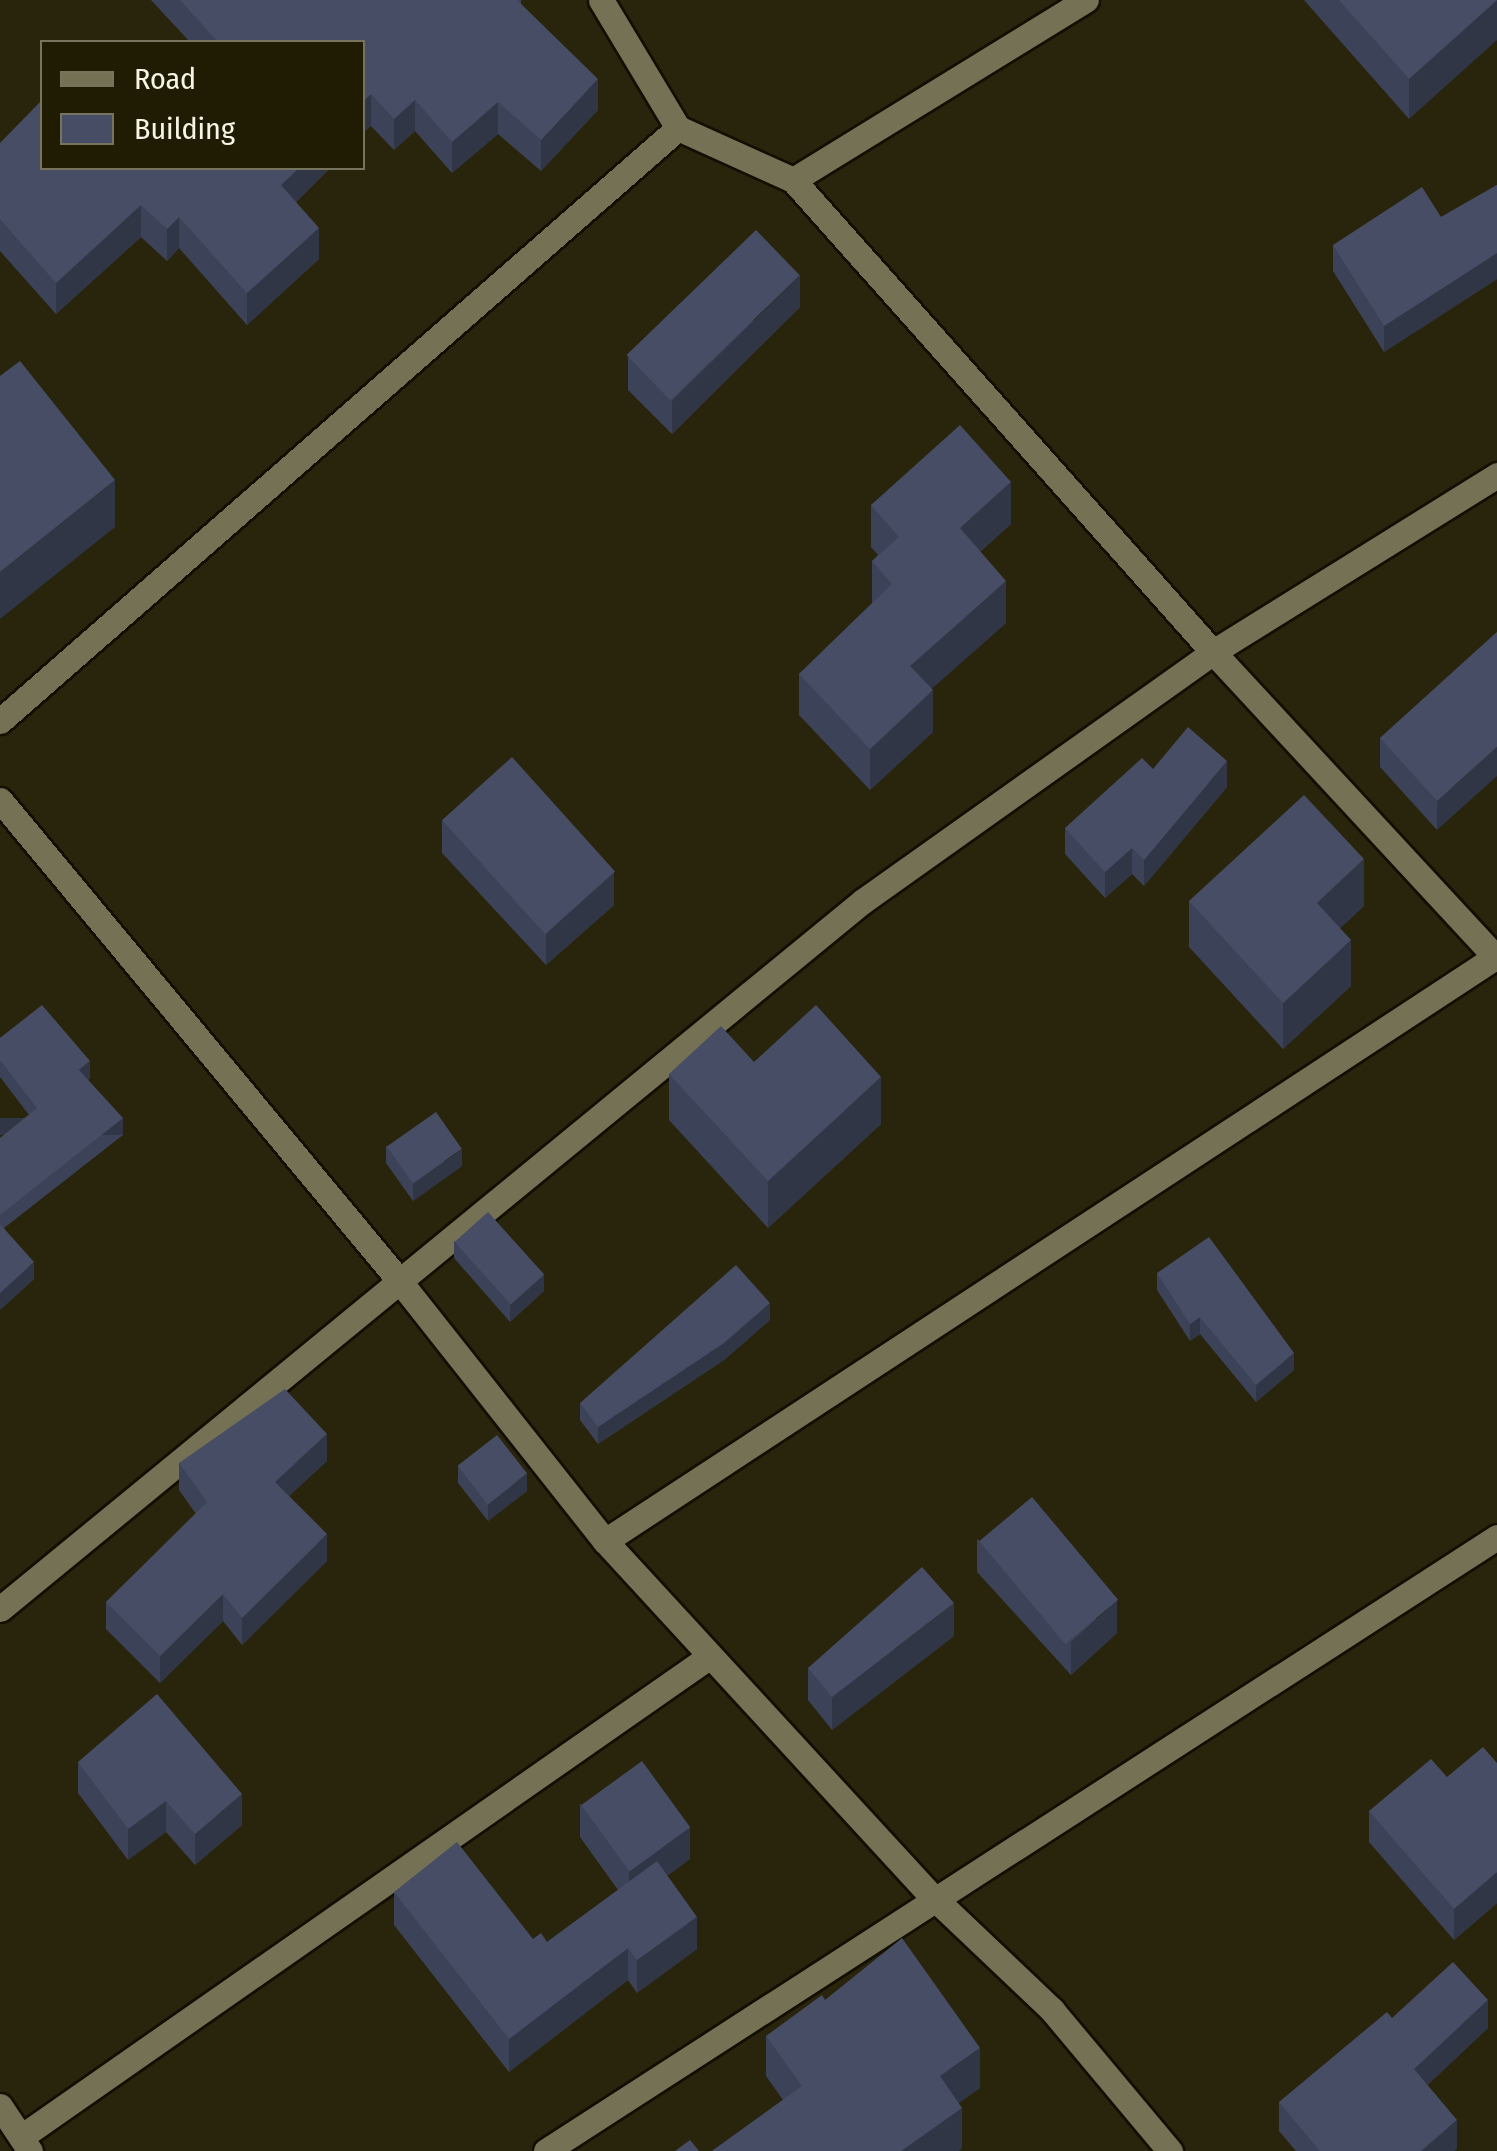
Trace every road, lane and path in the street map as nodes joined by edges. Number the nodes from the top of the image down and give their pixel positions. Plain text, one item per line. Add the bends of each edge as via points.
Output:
1 (601, 0) edge
2 (1086, 0) edge
3 (678, 128) junction
4 (793, 180) junction
5 (1497, 475) edge
6 (1213, 652) junction
7 (0, 721) edge
8 (0, 800) edge
9 (1496, 958) edge
10 (398, 1279) junction
11 (1497, 1537) edge
12 (605, 1542) junction
13 (0, 1609) edge
14 (710, 1656) junction
15 (932, 1896) junction
16 (0, 2106) edge
17 (26, 2144) edge
18 (546, 2151) edge
19 (1170, 2151) edge

1 - 3 street
2 - 4 street
3 - 4 street
3 - 7 street
4 - 6 street
5 - 6 street
6 - 9 street
6 - 10 street via 863,901
8 - 10 street
9 - 12 street
10 - 12 street
10 - 13 street
11 - 15 street
12 - 14 street
14 - 15 street
14 - 17 street
15 - 18 street
15 - 19 street via 1052,2010
16 - 17 street

